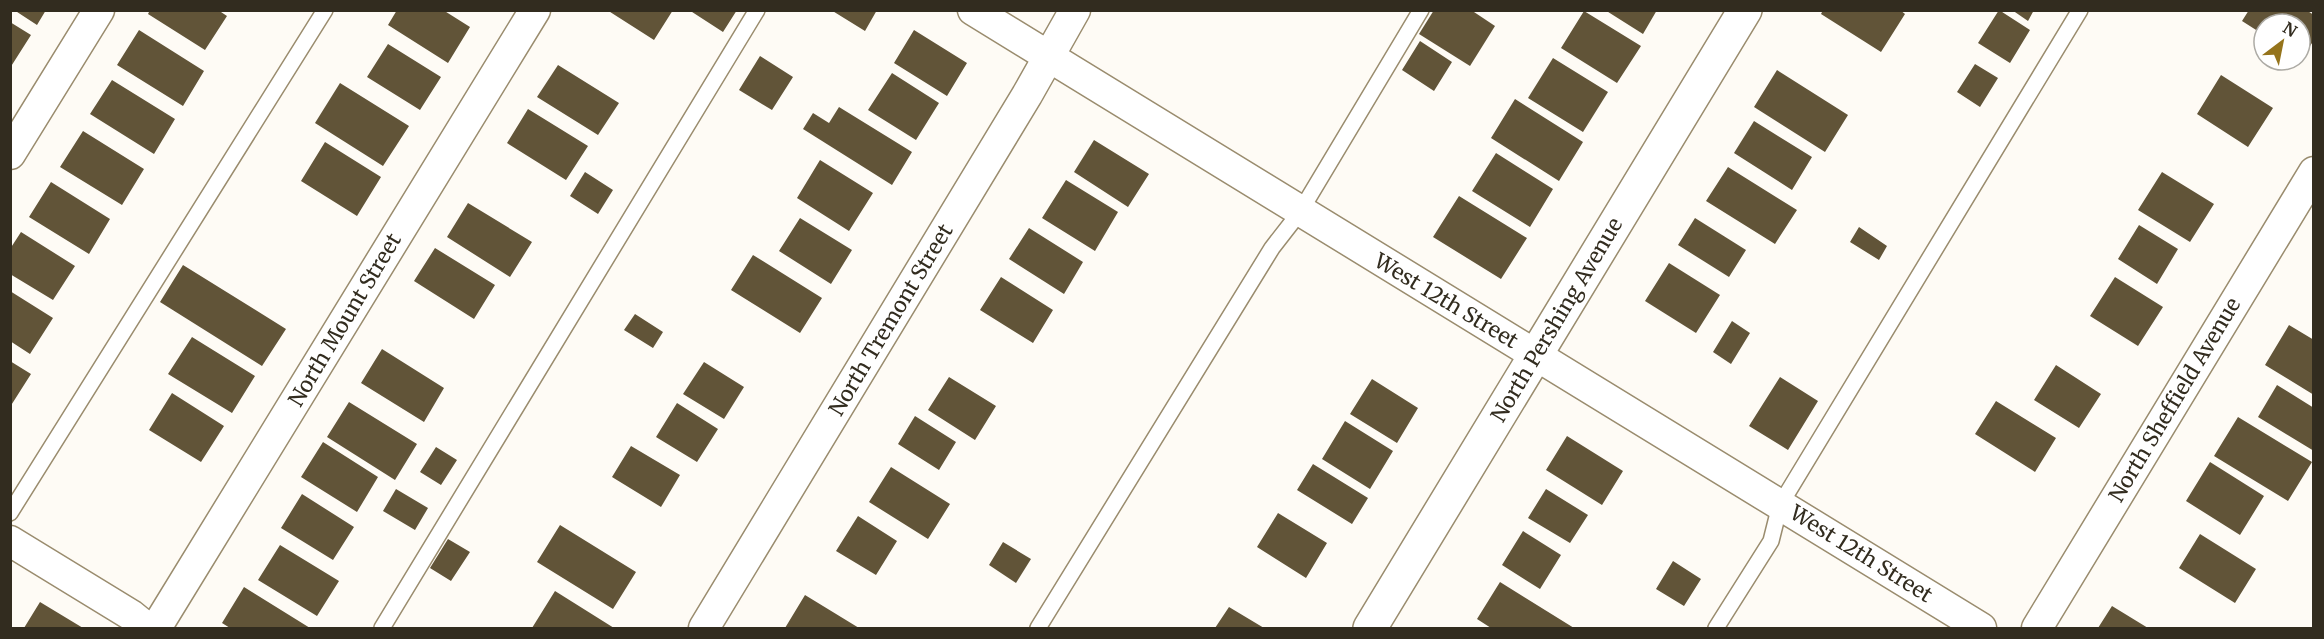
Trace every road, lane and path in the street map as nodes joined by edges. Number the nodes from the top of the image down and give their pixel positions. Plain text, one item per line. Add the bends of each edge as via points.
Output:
1 (99, 10) edge
2 (325, 10) edge
3 (535, 10) edge
4 (757, 10) edge
5 (973, 10) edge
6 (1075, 10) edge
7 (1421, 10) edge
8 (1745, 10) edge
9 (2080, 10) edge
10 (1047, 59) junction
11 (10, 154) edge
12 (2313, 172) edge
13 (1300, 212) junction
14 (1536, 355) junction
15 (1780, 505) junction
16 (10, 513) edge
17 (10, 541) edge
18 (147, 628) edge
19 (156, 628) edge
20 (382, 628) edge
21 (704, 628) edge
22 (1038, 628) edge
23 (1370, 628) edge
24 (1716, 628) edge
25 (1981, 628) edge
26 (2037, 628) edge

1 - 11 street
2 - 16 lane
3 - 19 street, North Mount Street
4 - 20 lane
5 - 10 street, West 12th Street
6 - 10 street, North Tremont Street
7 - 13 lane
8 - 14 street, North Pershing Avenue
9 - 15 lane
10 - 13 street, West 12th Street
10 - 21 street, North Tremont Street
12 - 26 street, North Sheffield Avenue
13 - 14 street, West 12th Street
13 - 22 lane via 1272,248
14 - 15 street, West 12th Street
14 - 23 street, North Pershing Avenue
15 - 24 lane via 1771,541
15 - 25 street, West 12th Street
17 - 18 street

